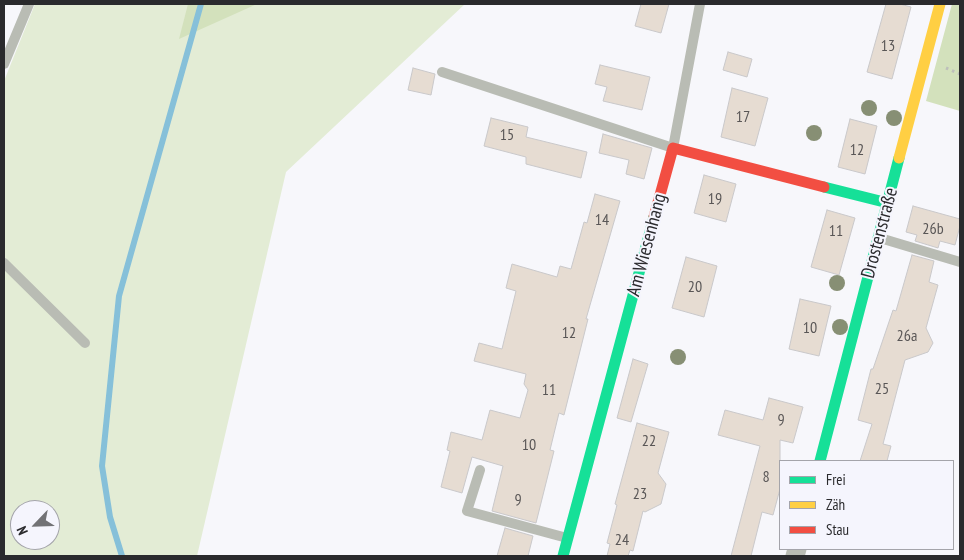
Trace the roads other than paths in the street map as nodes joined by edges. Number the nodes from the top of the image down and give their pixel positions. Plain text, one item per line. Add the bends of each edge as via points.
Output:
1 (28, 4) edge
2 (700, 4) edge
3 (940, 4) edge
4 (4, 64) edge
5 (442, 72) dead end
6 (673, 148) junction
7 (888, 203) junction
8 (879, 237) junction
9 (960, 262) edge
10 (4, 263) edge
11 (85, 343) dead end
12 (820, 460) edge
13 (480, 470) dead end
14 (568, 538) junction
15 (563, 556) edge

1 - 4 lane
2 - 6 lane
3 - 7 street, Drostenstraße
5 - 6 lane
6 - 7 street
6 - 14 street, Am Wiesenhang
7 - 8 street, Drostenstraße
8 - 9 lane
8 - 12 street, Drostenstraße
10 - 11 lane
13 - 14 lane via 467,511
14 - 15 street, Am Wiesenhang

